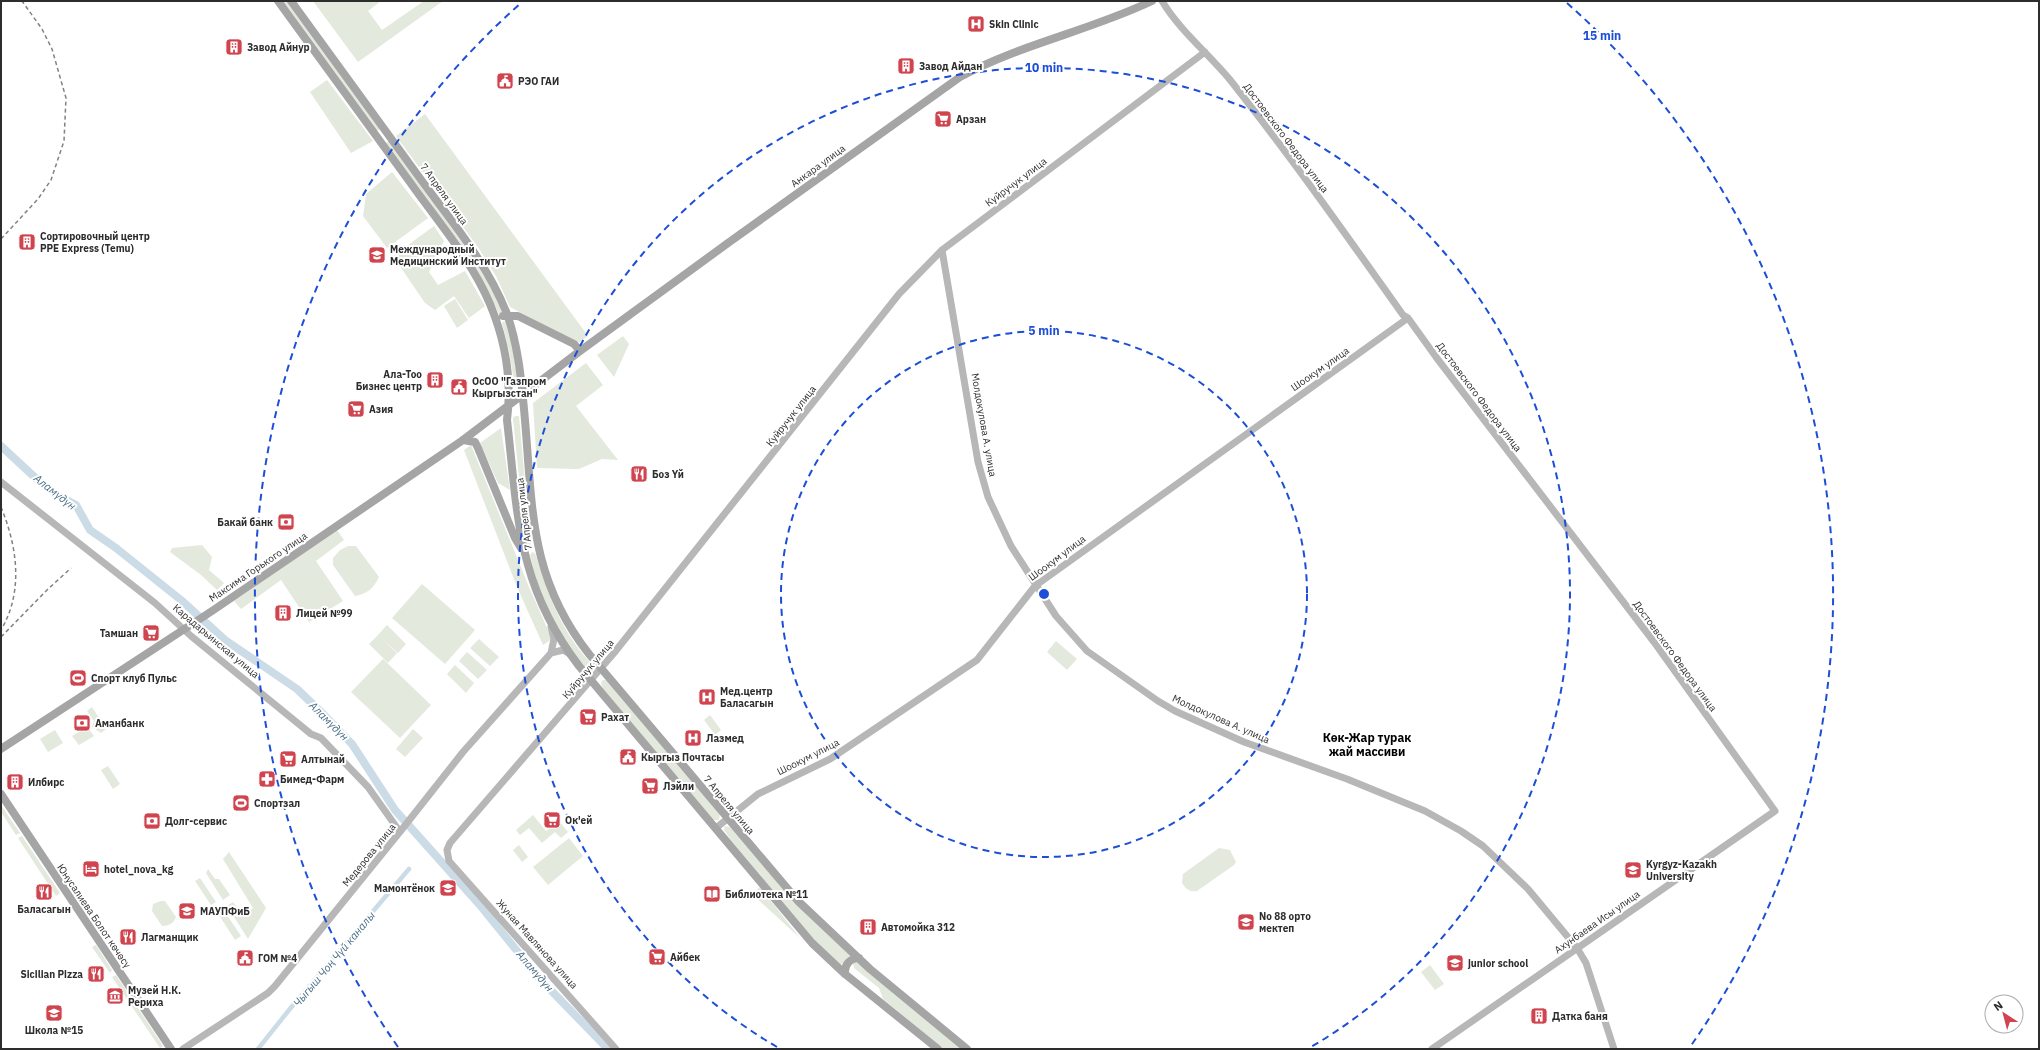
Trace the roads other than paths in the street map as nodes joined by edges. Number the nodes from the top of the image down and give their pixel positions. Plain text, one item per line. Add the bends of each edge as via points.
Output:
1 (278, 1) edge
2 (291, 1) edge
3 (1152, 1) edge
4 (1162, 1) edge
5 (1205, 52) junction
6 (387, 133) junction
7 (378, 139) junction
8 (942, 250) junction
9 (507, 315) junction
10 (495, 318) junction
11 (1408, 318) junction
12 (580, 351) junction
13 (523, 396) junction
14 (509, 407) junction
15 (463, 440) junction
16 (1, 482) edge
17 (537, 548) junction
18 (524, 553) junction
19 (1035, 586) junction
20 (549, 619) junction
21 (184, 629) junction
22 (551, 653) junction
23 (570, 654) junction
24 (601, 669) junction
25 (592, 680) junction
26 (1, 749) edge
27 (1, 794) edge
28 (1775, 811) joint
29 (727, 819) junction
30 (716, 828) junction
31 (402, 830) junction
32 (447, 850) joint
33 (1577, 948) junction
34 (859, 958) junction
35 (845, 974) junction
36 (171, 1049) edge
37 (183, 1049) edge
38 (616, 1049) edge
39 (938, 1049) edge
40 (967, 1049) edge
41 (1432, 1049) edge
42 (1614, 1049) edge

1 - 7 main road, 7 Апреля улица
2 - 6 main road, 7 Апреля улица
3 - 12 main road, Анкара улица via 1122,15 991,61 960,77
4 - 5 street, Достоевского Федора улица via 1177,23
5 - 8 street, Куйручук улица
5 - 11 street, Достоевского Федора улица via 1268,129
6 - 7 main road
6 - 9 main road, 7 Апреля улица via 479,260
7 - 10 main road, 7 Апреля улица via 472,270
8 - 19 street, Молдокулова А. улица via 978,462 986,491 1003,533
8 - 24 street, Куйручук улица via 899,294
9 - 10 main road
9 - 12 main road via 518,316 574,344
9 - 13 main road, 7 Апреля улица via 517,353
10 - 14 main road, 7 Апреля улица via 506,362
11 - 19 street, Шоокум улица
11 - 28 street, Достоевского Федора улица via 1654,642
12 - 13 main road, Анкара улица
13 - 14 main road, Максима Горького улица
13 - 17 main road, 7 Апреля улица
14 - 15 main road, Максима Горького улица
14 - 18 main road, 7 Апреля улица via 507,420
15 - 18 main road via 475,442 515,538
15 - 21 main road, Максима Горького улица
16 - 21 street, Карадарьинская улица via 155,603
17 - 18 main road
17 - 24 main road, 7 Апреля улица via 560,612
18 - 20 main road, 7 Апреля улица via 535,588
19 - 29 street, Шоокум улица via 977,660 850,747 758,794
19 - 33 street, Молдокулова А. улица via 1056,616 1088,651 1175,711 1244,742 1347,779 1425,811 1461,831 1483,846 1514,875
20 - 22 street via 554,639
20 - 23 main road, 7 Апреля улица
21 - 26 main road, Максима Горького улица
21 - 31 street, Карадарьинская улица via 311,734 321,738 368,788
22 - 23 street via 563,650
22 - 31 street, Медерова улица via 463,752
23 - 25 main road, 7 Апреля улица
24 - 25 street, Куйручук улица
24 - 29 main road, 7 Апреля улица
25 - 30 main road, 7 Апреля улица
25 - 32 street, Куйручук улица via 450,843
27 - 36 main road, Юнусалиева Болот көчөсү
28 - 33 street, Ахунбаева Исы улица
29 - 30 street, Шоокум улица
29 - 34 main road, 7 Апреля улица via 781,883
30 - 35 main road, 7 Апреля улица via 812,943
31 - 37 street, Медерова улица via 268,993
32 - 38 street, Жуная Мавлянова улица via 449,861
33 - 41 street, Ахунбаева Исы улица
33 - 42 street, Молдокулова А. улица via 1586,963
34 - 35 main road via 848,962
34 - 40 main road, 7 Апреля улица
35 - 39 main road, 7 Апреля улица

